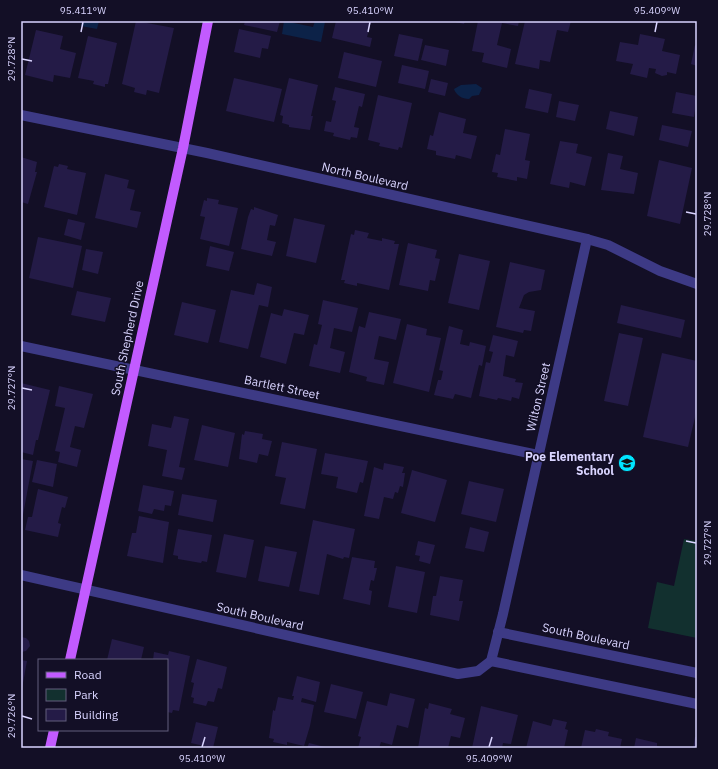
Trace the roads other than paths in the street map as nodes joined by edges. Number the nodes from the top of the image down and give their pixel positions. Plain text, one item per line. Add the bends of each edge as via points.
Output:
1 (208, 21) edge
2 (21, 115) edge
3 (183, 148) junction
4 (587, 239) junction
5 (697, 284) edge
6 (21, 346) edge
7 (133, 370) junction
8 (538, 454) junction
9 (21, 576) edge
10 (86, 589) junction
11 (498, 632) junction
12 (70, 659) edge
13 (491, 660) junction
14 (697, 673) edge
15 (697, 704) edge
16 (54, 731) edge
17 (50, 748) edge

1 - 3 main road, South Shepherd Drive
2 - 3 street, North Boulevard
3 - 4 street, North Boulevard
3 - 7 main road, South Shepherd Drive
4 - 5 street, North Boulevard via 608,245 660,270
4 - 8 street, Wilton Street
6 - 7 street, Bartlett Street
7 - 8 street, Bartlett Street
7 - 10 main road, South Shepherd Drive
8 - 11 street, Wilton Street
9 - 10 street, South Boulevard
10 - 12 main road, South Shepherd Drive
10 - 13 street, South Boulevard via 458,674 478,671
11 - 13 street
11 - 14 street, South Boulevard
13 - 15 street
16 - 17 main road

